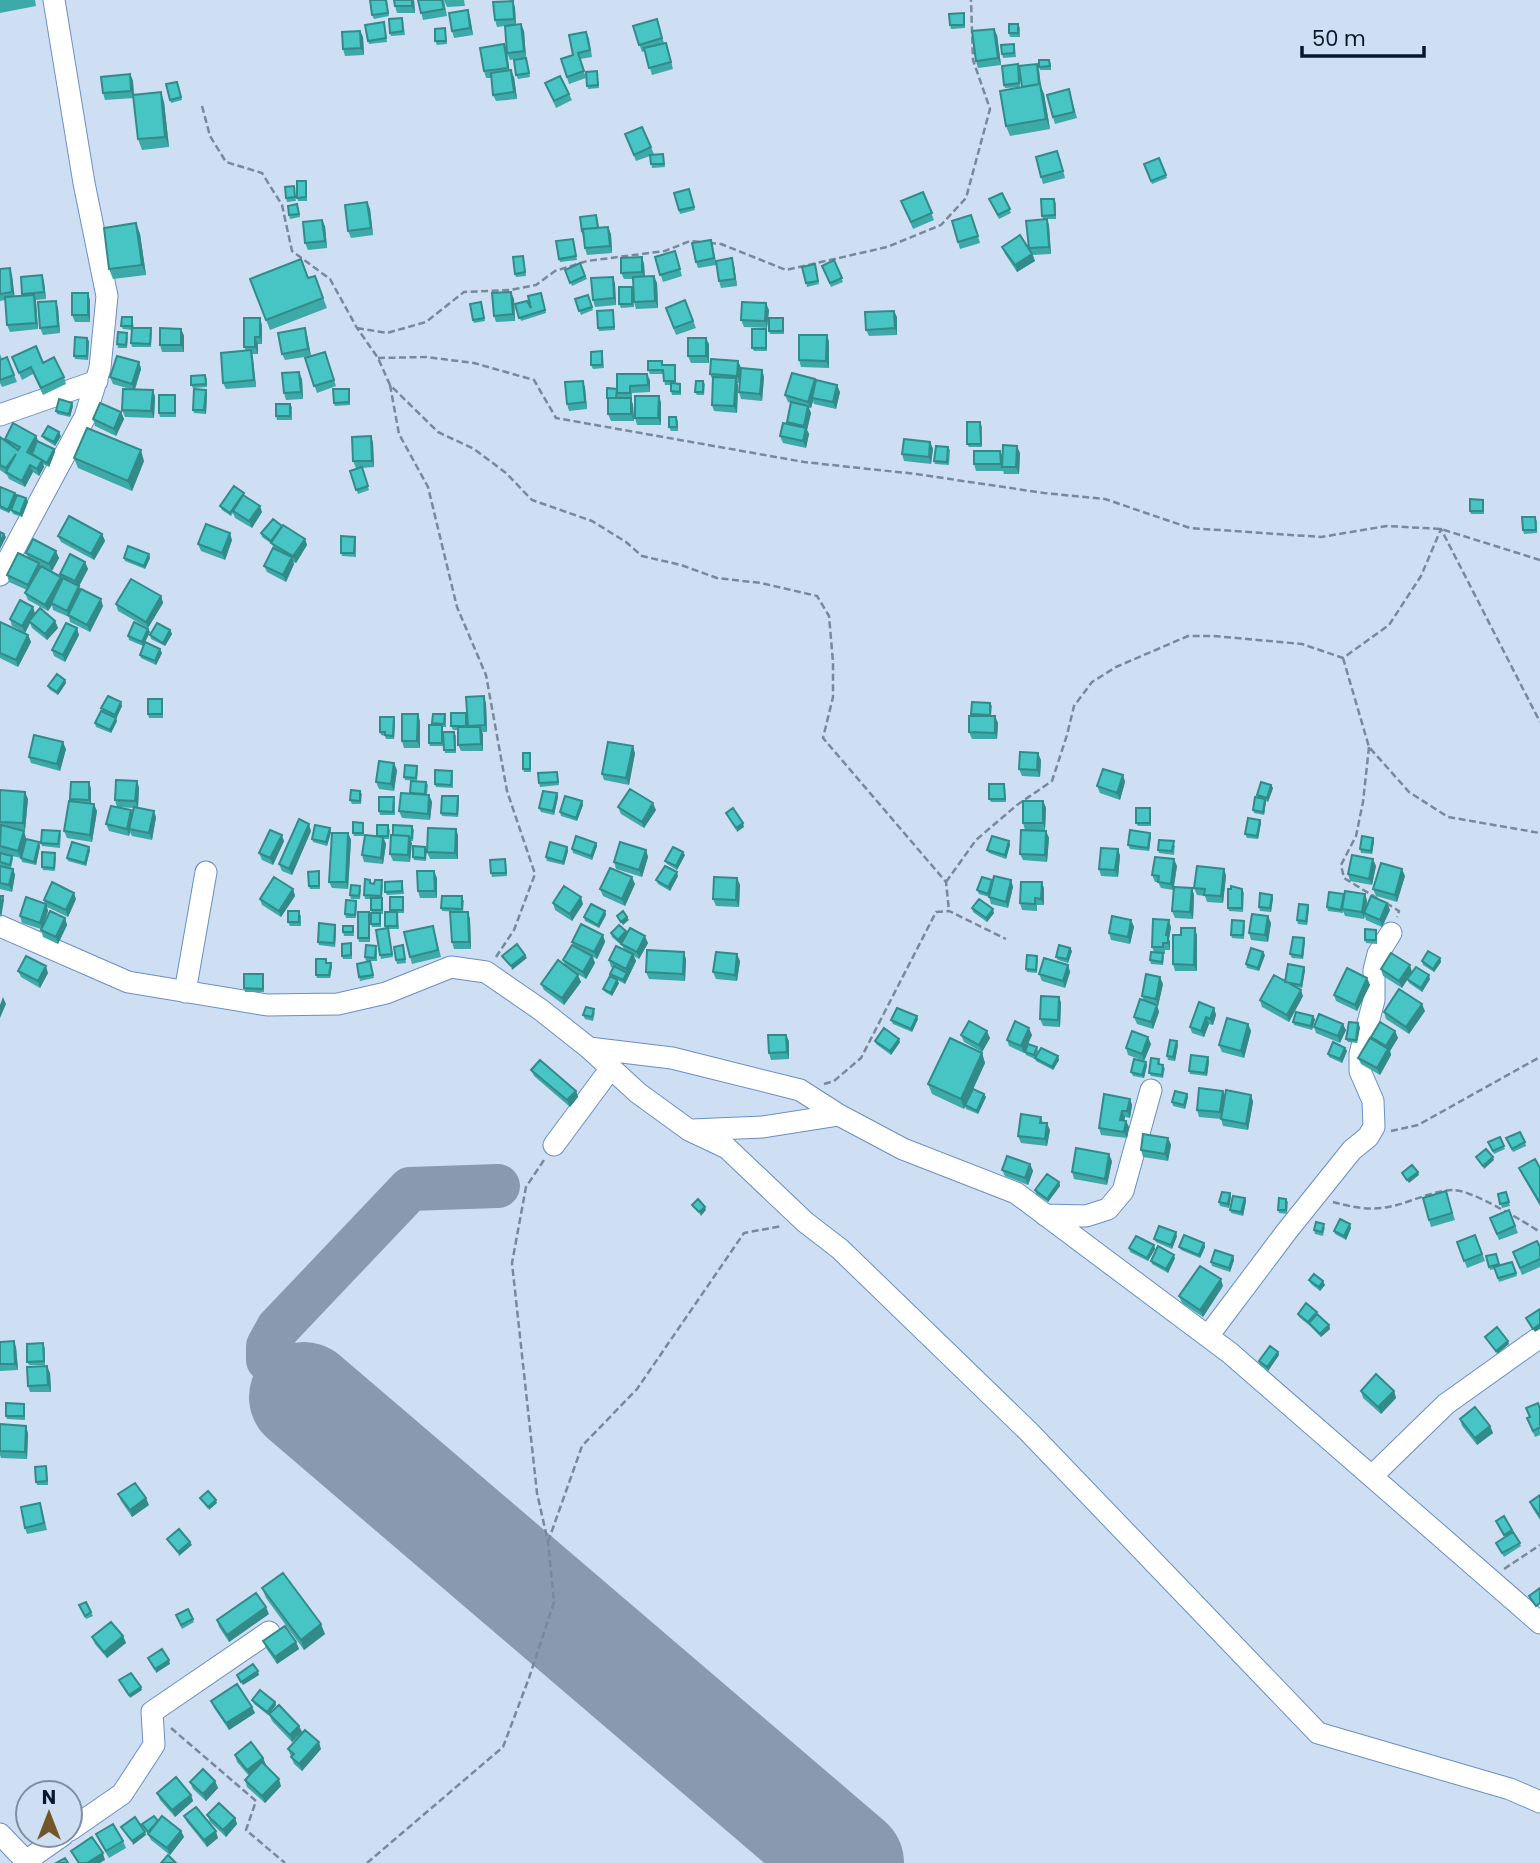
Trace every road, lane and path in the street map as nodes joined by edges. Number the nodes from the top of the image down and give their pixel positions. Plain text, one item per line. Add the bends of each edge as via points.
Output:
1 (54, 0) edge
2 (971, 0) edge
3 (202, 106) dead end
4 (357, 328) junction
5 (378, 358) junction
6 (97, 381) junction
7 (390, 385) junction
8 (0, 415) edge
9 (1441, 529) junction
10 (1540, 560) edge
11 (0, 575) edge
12 (1343, 658) junction
13 (1540, 722) edge
14 (1369, 747) junction
15 (1540, 833) edge
16 (205, 872) dead end
17 (946, 882) junction
18 (949, 911) junction
19 (0, 926) edge
20 (1391, 933) joint
21 (1006, 939) dead end
22 (486, 972) junction
23 (185, 992) junction
24 (589, 1048) junction
25 (1540, 1057) edge
26 (611, 1068) junction
27 (800, 1090) junction
28 (1151, 1090) dead end
29 (839, 1115) junction
30 (689, 1130) junction
31 (1368, 1137) junction
32 (554, 1145) joint
33 (1315, 1198) junction
34 (1045, 1215) junction
35 (805, 1222) junction
36 (1540, 1232) edge
37 (1208, 1336) junction
38 (1540, 1337) edge
39 (1372, 1476) junction
40 (548, 1542) junction
41 (1540, 1545) edge
42 (1489, 1578) junction
43 (1540, 1623) edge
44 (269, 1632) dead end
45 (152, 1712) junction
46 (1540, 1802) edge
47 (84, 1820) edge
48 (0, 1834) edge
49 (44, 1849) edge
50 (27, 1862) edge
51 (285, 1863) edge
52 (367, 1863) edge

1 - 6 street via 107,296
2 - 4 path via 973,60 990,109 966,198 941,225 887,247 786,270 721,244 690,241 665,251 587,261 555,271 536,285 464,292 426,323 387,333
3 - 4 path via 210,136 226,162 262,173 282,205 292,251 330,279
4 - 5 path
5 - 7 path
5 - 9 path via 474,363 534,380 556,418 804,463 1105,499 1190,528 1321,537 1387,526
6 - 8 street
6 - 11 street via 85,417
7 - 17 path via 438,432 474,449 532,500 592,521 642,555 717,578 817,596 829,616 833,662 833,697 823,738
7 - 22 path via 399,434 428,487 457,607 486,675 508,791 535,874 514,930
9 - 10 path
9 - 12 path via 1421,576 1389,625
9 - 13 path
12 - 14 path
12 - 17 path via 1302,644 1188,636 1116,667 1092,682 1074,706 1052,781 976,840
14 - 15 path via 1409,792 1448,817
14 - 20 path via 1356,836 1341,865 1344,878 1399,911
16 - 23 street
17 - 18 path
18 - 21 path
18 - 27 path via 936,912 861,1058 834,1081
19 - 23 street via 128,982
20 - 31 street via 1378,954 1374,1000 1360,1054 1360,1071 1373,1101 1374,1128
22 - 23 street via 450,967 386,993 338,1004 267,1005
22 - 24 street
24 - 26 street
24 - 27 street via 672,1058
25 - 31 path via 1418,1125
26 - 30 street
26 - 32 street
27 - 29 street
28 - 34 street via 1123,1191 1108,1209 1086,1216
29 - 30 street via 763,1127
29 - 34 street via 903,1149 1016,1193
30 - 35 street via 727,1149
31 - 33 street via 1352,1150
32 - 40 path via 526,1187 512,1263 537,1493
33 - 36 path via 1353,1208 1382,1209 1429,1193 1456,1190 1505,1210
33 - 37 street
34 - 37 street
35 - 40 path via 744,1233 637,1390 583,1446
35 - 46 street via 1030,1432 1318,1733 1510,1789
37 - 39 street
38 - 39 street via 1446,1404
39 - 42 street
40 - 52 path via 554,1602 503,1747
41 - 42 path
42 - 43 street
44 - 45 street
45 - 47 street via 154,1745 122,1794
45 - 51 path via 256,1801 246,1830
48 - 50 street
49 - 50 street

